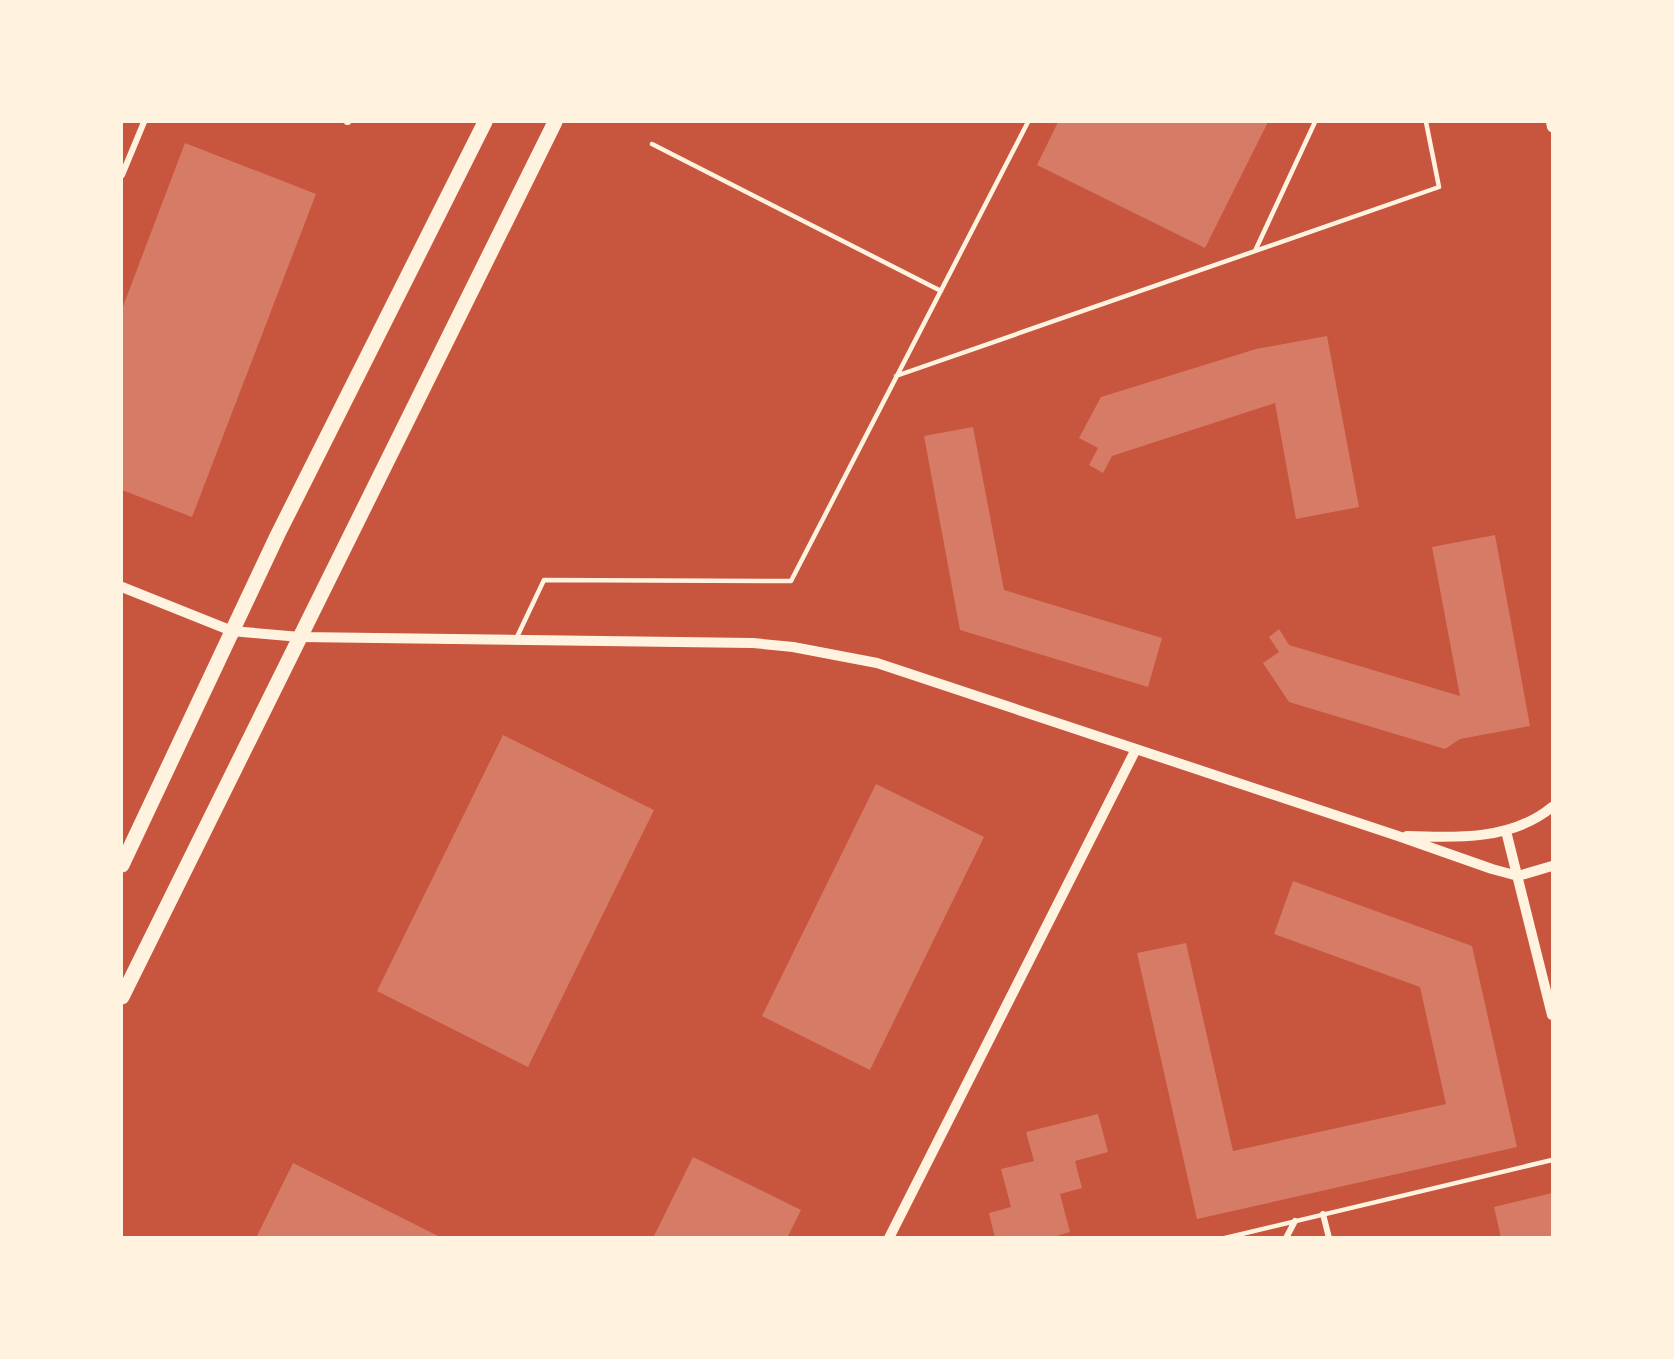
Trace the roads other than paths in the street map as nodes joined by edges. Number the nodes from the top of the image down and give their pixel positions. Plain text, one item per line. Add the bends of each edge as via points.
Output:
1 (144, 122) edge
2 (485, 122) edge
3 (555, 122) edge
4 (1029, 122) edge
5 (1315, 122) edge
6 (1426, 122) edge
7 (1551, 122) edge
8 (1552, 127) edge
9 (652, 144) dead end
10 (122, 176) edge
11 (1255, 251) junction
12 (941, 291) junction
13 (896, 376) junction
14 (122, 587) edge
15 (232, 631) junction
16 (300, 637) junction
17 (516, 639) junction
18 (1136, 749) junction
19 (1552, 807) edge
20 (1506, 831) junction
21 (1398, 836) junction
22 (122, 865) edge
23 (1552, 866) edge
24 (1518, 876) junction
25 (122, 997) edge
26 (1552, 1016) edge
27 (1552, 1160) edge
28 (1323, 1214) junction
29 (1295, 1221) junction
30 (889, 1238) edge
31 (1225, 1238) edge
32 (1286, 1238) edge
33 (1329, 1238) edge

1 - 10 street
2 - 15 main road
3 - 16 main road
4 - 12 lane
5 - 11 lane
6 - 11 lane via 1438,187
7 - 8 street
9 - 12 lane
11 - 13 lane
12 - 13 lane
13 - 17 lane via 791,581 544,580
14 - 15 street
15 - 16 street
15 - 22 main road
16 - 17 street
16 - 25 main road
17 - 18 street via 793,647 878,663
18 - 21 street
18 - 30 street
19 - 20 street via 1540,817
20 - 21 street via 1456,838
20 - 24 street
21 - 24 street
23 - 24 street
24 - 26 street
27 - 28 lane
28 - 29 lane
28 - 33 street
29 - 31 lane
29 - 32 street

